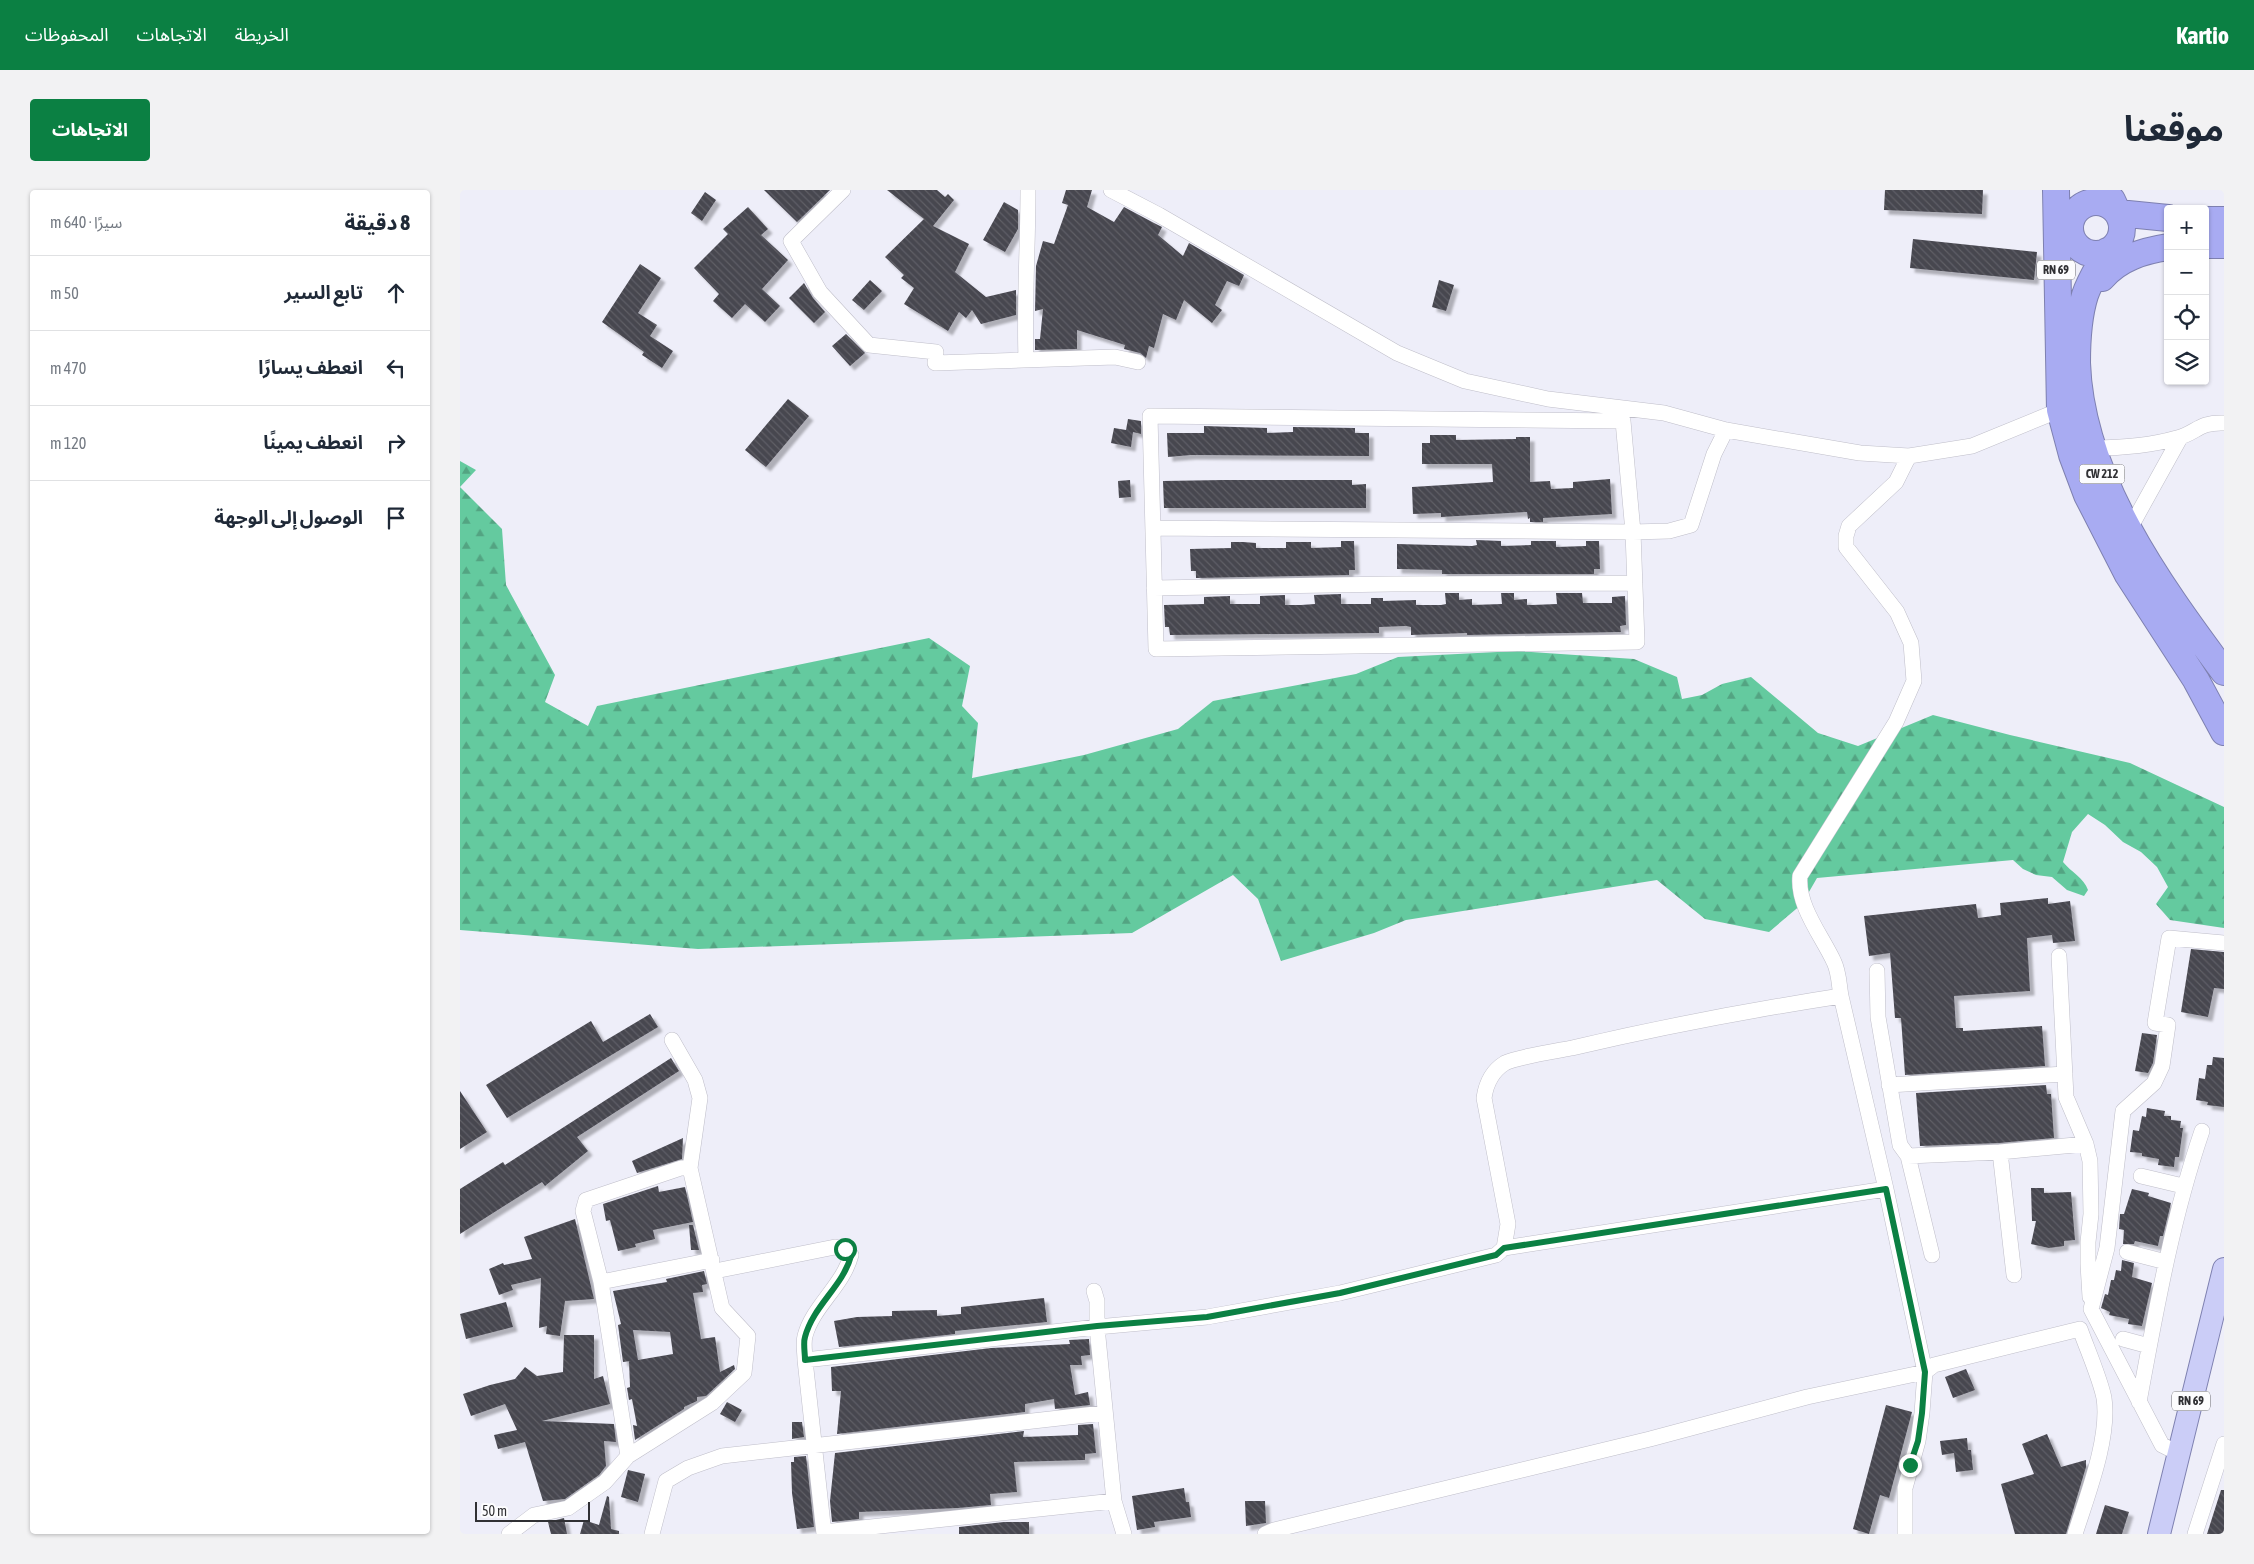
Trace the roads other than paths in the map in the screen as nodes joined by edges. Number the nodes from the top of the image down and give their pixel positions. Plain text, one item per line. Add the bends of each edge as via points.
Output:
1 (843, 190) edge
2 (1028, 190) edge
3 (1111, 190) edge
4 (2056, 190) edge
5 (2076, 200) edge
6 (2112, 201) edge
7 (2164, 217) edge
8 (2209, 220) edge
9 (2224, 220) edge
10 (2071, 235) junction
11 (2209, 245) edge
12 (2224, 245) edge
13 (2164, 246) edge
14 (2164, 247) edge
15 (2111, 249) junction
16 (2081, 311) junction
17 (2057, 350) junction
18 (1026, 359) junction
19 (1138, 362) dead end
20 (2060, 410) junction
21 (2224, 423) edge
22 (1726, 430) junction
23 (2180, 438) junction
24 (2093, 448) junction
25 (1909, 456) junction
26 (1153, 528) junction
27 (2129, 530) junction
28 (1633, 532) junction
29 (1635, 582) junction
30 (1154, 588) junction
31 (2224, 672) edge
32 (2224, 732) edge
33 (2224, 943) edge
34 (2059, 956) dead end
35 (1877, 971) dead end
36 (1841, 996) junction
37 (672, 1040) dead end
38 (2066, 1074) junction
39 (1889, 1084) junction
40 (2202, 1130) dead end
41 (2086, 1144) junction
42 (2000, 1152) junction
43 (1908, 1156) junction
44 (690, 1168) junction
45 (2141, 1176) dead end
46 (2183, 1186) junction
47 (1886, 1189) junction
48 (1504, 1248) junction
49 (2127, 1252) dead end
50 (1932, 1255) dead end
51 (2166, 1262) junction
52 (713, 1265) junction
53 (2224, 1269) edge
54 (2014, 1275) dead end
55 (601, 1282) junction
56 (1094, 1291) dead end
57 (2091, 1309) junction
58 (1097, 1326) junction
59 (2224, 1326) edge
60 (2123, 1339) dead end
61 (2150, 1346) junction
62 (805, 1360) junction
63 (1925, 1372) junction
64 (2139, 1402) junction
65 (1104, 1413) junction
66 (2224, 1444) edge
67 (814, 1445) junction
68 (2178, 1453) junction
69 (628, 1456) junction
70 (2221, 1466) edge
71 (1114, 1501) junction
72 (824, 1533) edge
73 (509, 1534) edge
74 (652, 1534) edge
75 (1124, 1534) edge
76 (1265, 1534) edge
77 (1905, 1534) edge
78 (2075, 1534) edge
79 (2159, 1534) edge
80 (2173, 1534) edge
81 (2195, 1534) edge

1 - 18 street via 791,241 820,292 869,345 936,352 935,363
2 - 18 street via 1024,303
3 - 22 street via 1160,215 1396,353 1465,380 1548,399 1664,413
4 - 17 highway, RN 69
5 - 6 highway via 2087,203
5 - 10 highway
6 - 7 highway
6 - 15 highway via 2122,230
8 - 9 highway
10 - 15 highway via 2082,249 2099,254
10 - 17 highway via 2072,253
11 - 12 highway
13 - 15 highway
14 - 16 highway via 2127,258 2112,268 2103,276
15 - 16 highway, CW 212 via 2085,295
16 - 24 highway, CW 212 via 2078,372 2081,405
17 - 20 highway, CW 212
18 - 19 street via 1116,357
20 - 25 street via 1972,446
20 - 32 highway, CW 212 via 2081,479 2104,530
21 - 23 street via 2199,426
22 - 25 street via 1860,453
22 - 28 street via 1714,454 1691,525 1669,531
23 - 24 street via 2137,446
23 - 27 street
24 - 27 highway, CW 212
25 - 36 street via 1896,482 1849,526 1846,547 1897,612 1911,643 1914,681 1896,722 1800,876 1799,890 1835,964
26 - 28 street
26 - 28 street via 1150,416 1623,421
26 - 30 street
27 - 31 highway, CW 212
28 - 29 street
29 - 30 street
29 - 30 street via 1637,642 1156,649
33 - 57 street via 2169,938 2155,1023 2168,1025 2162,1066 2154,1083 2123,1111 2107,1248
34 - 38 street
35 - 39 street via 1878,1017
36 - 47 street
36 - 48 street via 1750,1011 1505,1063 1491,1075 1484,1098 1508,1224
37 - 44 street via 695,1080 700,1098
38 - 39 street
38 - 41 street via 2066,1097
39 - 43 street via 1900,1145
40 - 46 street
41 - 42 street
41 - 57 street via 2092,1193 2088,1242
42 - 43 street
42 - 54 street
43 - 50 street
44 - 52 street
44 - 55 street via 681,1168 586,1200 583,1211
45 - 46 street
46 - 51 street
47 - 48 street
47 - 63 street
48 - 58 street via 1496,1255 1340,1293 1207,1317
49 - 51 street
51 - 61 street
52 - 55 street
52 - 62 street via 835,1247 845,1249 851,1256 848,1268 805,1337
52 - 69 street via 722,1308 748,1336 744,1373 712,1402
53 - 68 main road, RN 69
55 - 69 street
56 - 58 street via 1098,1301
57 - 64 street
58 - 62 street
58 - 65 street
59 - 80 main road
60 - 61 street
61 - 64 street
62 - 67 street
63 - 76 street via 1808,1397
63 - 77 street via 1918,1441 1905,1488
63 - 78 street via 1934,1365 2080,1329 2104,1398 2104,1418 2099,1456
64 - 68 street via 2162,1445
65 - 67 street
65 - 71 street
66 - 70 street
67 - 72 street
67 - 74 street via 722,1456 688,1468 666,1481
68 - 79 main road, RN 69
69 - 73 street via 605,1482 568,1508 534,1515
70 - 81 street
71 - 72 street
71 - 75 street

